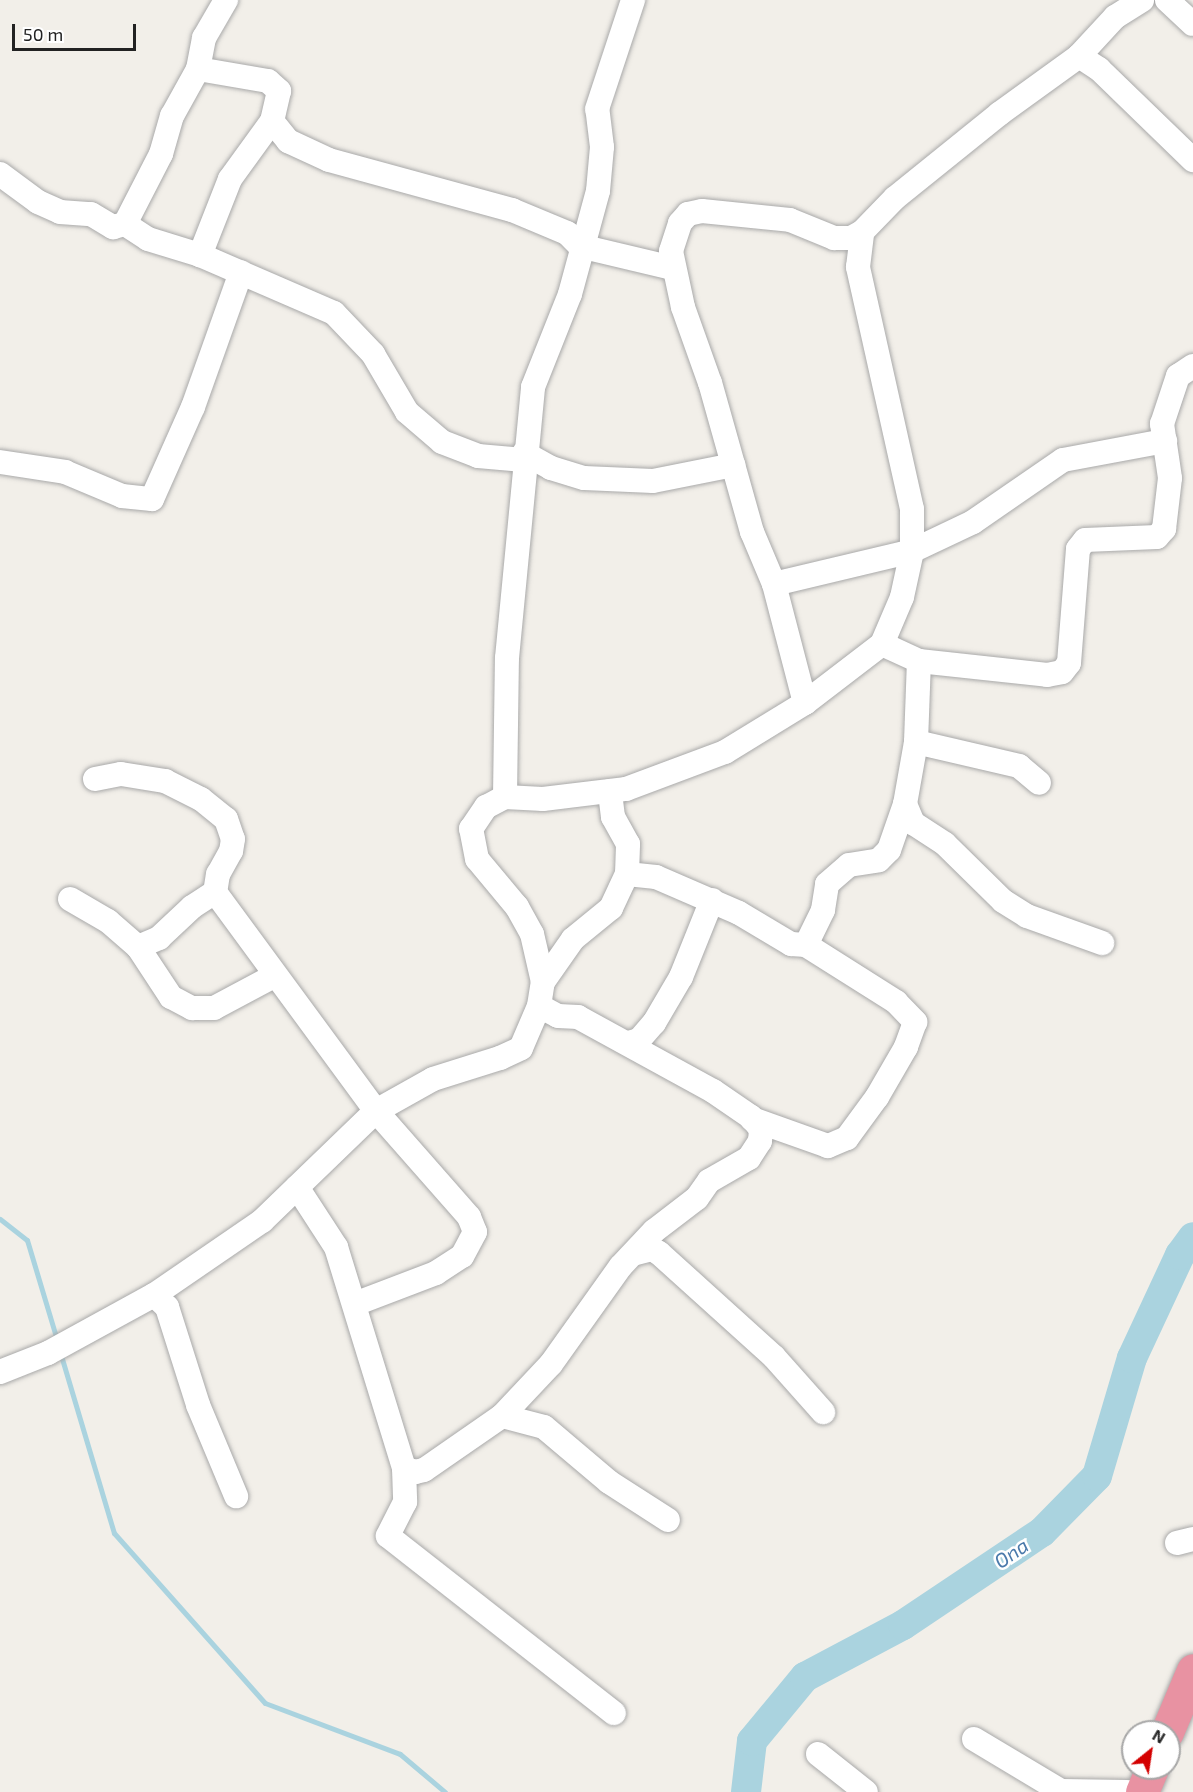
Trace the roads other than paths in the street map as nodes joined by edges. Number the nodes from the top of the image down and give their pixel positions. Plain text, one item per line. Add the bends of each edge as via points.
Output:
1 (226, 0) edge
2 (633, 0) edge
3 (1142, 0) edge
4 (1167, 0) edge
5 (1111, 8) edge
6 (1193, 24) edge
7 (1079, 56) junction
8 (198, 69) junction
9 (272, 121) junction
10 (1193, 159) edge
11 (0, 174) edge
12 (125, 224) junction
13 (862, 232) junction
14 (580, 246) junction
15 (200, 255) junction
16 (672, 268) junction
17 (241, 272) junction
18 (1193, 366) edge
19 (1165, 441) junction
20 (524, 457) junction
21 (0, 462) edge
22 (734, 465) junction
23 (912, 551) junction
24 (774, 584) junction
25 (882, 644) junction
26 (919, 661) junction
27 (805, 703) junction
28 (916, 742) junction
29 (95, 779) dead end
30 (1039, 783) dead end
31 (610, 791) junction
32 (505, 796) junction
33 (905, 804) junction
34 (627, 874) junction
35 (215, 892) junction
36 (70, 899) dead end
37 (712, 900) junction
38 (1102, 943) dead end
39 (806, 945) junction
40 (138, 947) junction
41 (274, 976) junction
42 (543, 982) junction
43 (540, 1006) junction
44 (628, 1043) junction
45 (376, 1111) junction
46 (752, 1119) junction
47 (315, 1169) junction
48 (293, 1191) junction
49 (317, 1215) junction
50 (636, 1253) junction
51 (154, 1295) junction
52 (355, 1304) junction
53 (0, 1372) edge
54 (824, 1412) dead end
55 (502, 1416) junction
56 (405, 1468) junction
57 (236, 1496) dead end
58 (668, 1520) dead end
59 (1193, 1670) edge
60 (614, 1713) dead end
61 (1172, 1720) edge
62 (974, 1739) dead end
63 (818, 1754) dead end
64 (866, 1792) edge
65 (1126, 1792) edge

1 - 8 street via 204,38
2 - 14 street via 597,110 602,147 598,191
3 - 5 street
4 - 6 street
5 - 7 street
7 - 10 street via 1099,69
7 - 13 street via 912,184
8 - 9 street via 224,70 274,85 279,92
8 - 12 street via 172,116 160,154
9 - 14 street via 288,141 329,160 512,210 567,233
9 - 15 street via 230,179
11 - 12 street via 38,202 60,212 91,214 113,226
12 - 15 street via 148,239
13 - 16 street via 851,238 834,238 790,220 702,211 688,214 680,223 671,251
13 - 23 street via 858,267 912,510
14 - 16 street
14 - 20 street via 570,294 533,387
15 - 17 street
16 - 22 street
17 - 20 street via 334,313 373,354 407,412 442,442 478,456
17 - 21 street via 193,406 152,499 122,496 65,472
18 - 19 street via 1178,376 1162,424
19 - 23 street via 1063,460 973,522
19 - 26 street via 1170,478 1164,529 1157,537 1085,540 1078,549 1069,663 1062,672 1047,675
20 - 22 street via 584,478 652,481
20 - 32 street via 507,658
22 - 24 street via 752,532
23 - 24 street
23 - 25 street via 902,597
24 - 27 street
25 - 26 street
25 - 27 street
26 - 28 street
27 - 31 street via 725,752 626,789
28 - 30 street via 1019,766
28 - 33 street
29 - 35 street via 121,774 165,781 201,799 226,819 232,845 218,874
31 - 32 street via 543,799
31 - 34 street via 613,817 628,844
32 - 42 street via 486,807 471,829 477,859 517,907 532,934
33 - 38 street via 913,824 945,844 1003,901 1027,916
33 - 39 street via 890,850 879,860 849,865 826,884 823,910
34 - 37 street via 656,877
34 - 42 street via 611,908 573,939
35 - 40 street via 159,938
35 - 41 street
36 - 40 street via 108,921
37 - 39 street via 790,944
37 - 44 street via 681,977 654,1023 639,1040
39 - 46 street via 896,1002 915,1022 883,1087 847,1138 828,1146
40 - 41 street via 171,997 192,1008 213,1008
41 - 45 street
42 - 43 street
43 - 44 street via 558,1016 578,1017
43 - 45 street via 521,1047 500,1058 433,1079
44 - 46 street via 713,1091
45 - 47 street
45 - 52 street via 469,1217 476,1232 462,1256 436,1273
46 - 50 street via 761,1129 760,1141 749,1158 709,1181 697,1198 654,1231
47 - 48 street
47 - 49 street
48 - 49 street
48 - 51 street via 262,1221
49 - 52 street via 336,1247
50 - 54 street via 652,1249 659,1253 774,1357
50 - 55 street via 621,1266 551,1364
51 - 53 street via 57,1347
51 - 57 street via 167,1307 198,1405
52 - 56 street
55 - 56 street via 424,1470
55 - 58 street via 544,1428 609,1482
56 - 60 street via 405,1502 388,1536
59 - 61 highway
62 - 65 street via 1061,1791
63 - 64 street

